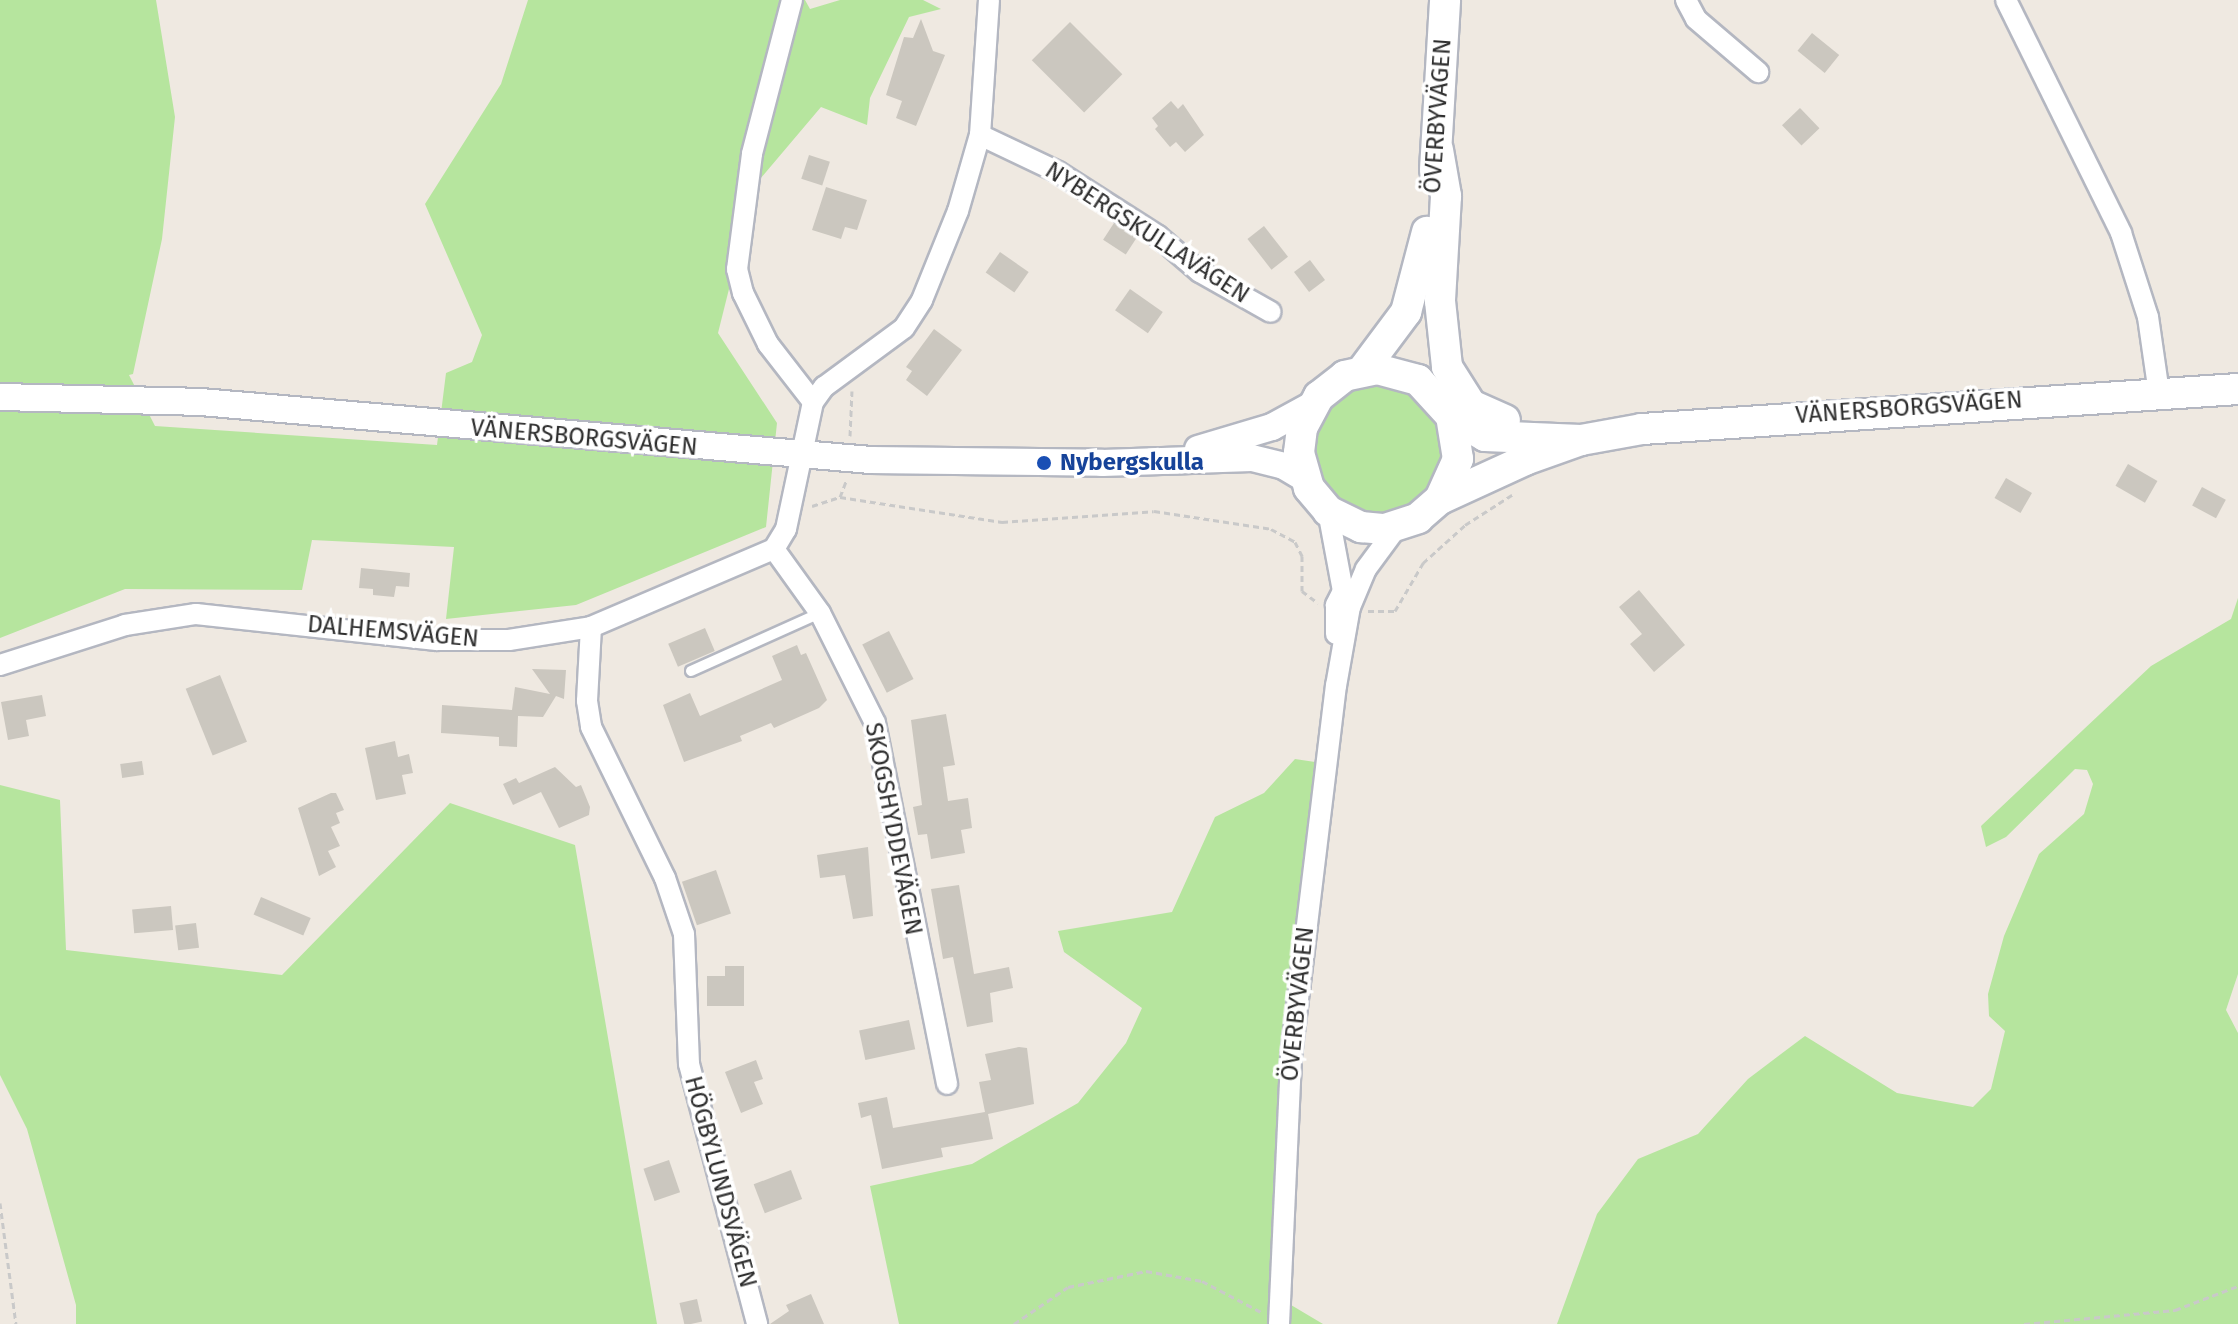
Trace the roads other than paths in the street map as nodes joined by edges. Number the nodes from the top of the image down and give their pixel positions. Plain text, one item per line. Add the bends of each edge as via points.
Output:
1 (792, 0) edge
2 (989, 0) edge
3 (1445, 0) edge
4 (1686, 0) edge
5 (2006, 0) edge
6 (1758, 72) dead end
7 (980, 135) junction
8 (1438, 150) junction
9 (1427, 232) junction
10 (1271, 312) dead end
11 (1362, 371) junction
12 (2238, 389) edge
13 (2159, 393) junction
14 (0, 397) edge
15 (813, 402) junction
16 (1443, 404) junction
17 (1312, 405) junction
18 (1642, 429) junction
19 (1581, 440) junction
20 (802, 455) junction
21 (1169, 460) junction
22 (1304, 478) junction
23 (1440, 499) junction
24 (1328, 511) junction
25 (1397, 527) junction
26 (774, 549) junction
27 (820, 613) junction
28 (591, 627) junction
29 (0, 665) edge
30 (691, 671) dead end
31 (1336, 686) junction
32 (947, 1084) dead end
33 (757, 1324) edge
34 (1279, 1324) edge

1 - 15 street via 752,154 737,269 768,344
2 - 7 street
3 - 8 main road, ÖVERBYVÄGEN
4 - 6 street via 1696,19
5 - 13 street via 2121,233 2148,317
7 - 10 street, NYBERGSKULLAVÄGEN via 1058,172 1158,236 1200,272
7 - 15 street via 958,211 922,300 904,328 824,387
8 - 9 main road, ÖVERBYVÄGEN
8 - 18 main road via 1446,196 1440,330 1458,391 1483,414 1499,419
9 - 11 main road, ÖVERBYVÄGEN via 1406,312
9 - 16 main road, ÖVERBYVÄGEN via 1424,345
11 - 16 main road, VÄNERSBORGSVÄGEN via 1398,372
11 - 17 main road, VÄNERSBORGSVÄGEN via 1336,382
12 - 13 main road, VÄNERSBORGSVÄGEN
13 - 18 main road, VÄNERSBORGSVÄGEN
14 - 20 street, VÄNERSBORGSVÄGEN via 201,402
15 - 20 street
16 - 19 main road, VÄNERSBORGSVÄGEN via 1485,436
16 - 23 main road, ÖVERBYVÄGEN via 1458,459
17 - 21 street, VÄNERSBORGSVÄGEN via 1272,427
17 - 22 main road via 1299,440
18 - 19 main road, VÄNERSBORGSVÄGEN
19 - 23 main road, VÄNERSBORGSVÄGEN
20 - 21 street, VÄNERSBORGSVÄGEN via 946,462
20 - 26 street via 786,529
21 - 22 street, VÄNERSBORGSVÄGEN via 1252,458 1284,466
22 - 24 main road
23 - 25 main road, VÄNERSBORGSVÄGEN
24 - 25 main road via 1361,527
24 - 31 street, ÖVERBYVÄGEN via 1343,591 1336,605
25 - 31 street, ÖVERBYVÄGEN via 1366,569 1350,607
26 - 27 street, SKOGSHYDDEVÄGEN
26 - 28 street, DALHEMSVÄGEN
27 - 30 lane
27 - 32 street, SKOGSHYDDEVÄGEN via 875,723
28 - 29 street, DALHEMSVÄGEN via 466,642 196,614 125,625
28 - 33 street, HÖGBYLUNDSVÄGEN via 591,727 665,878 684,934 689,1064
31 - 34 street, ÖVERBYVÄGEN via 1291,1057

